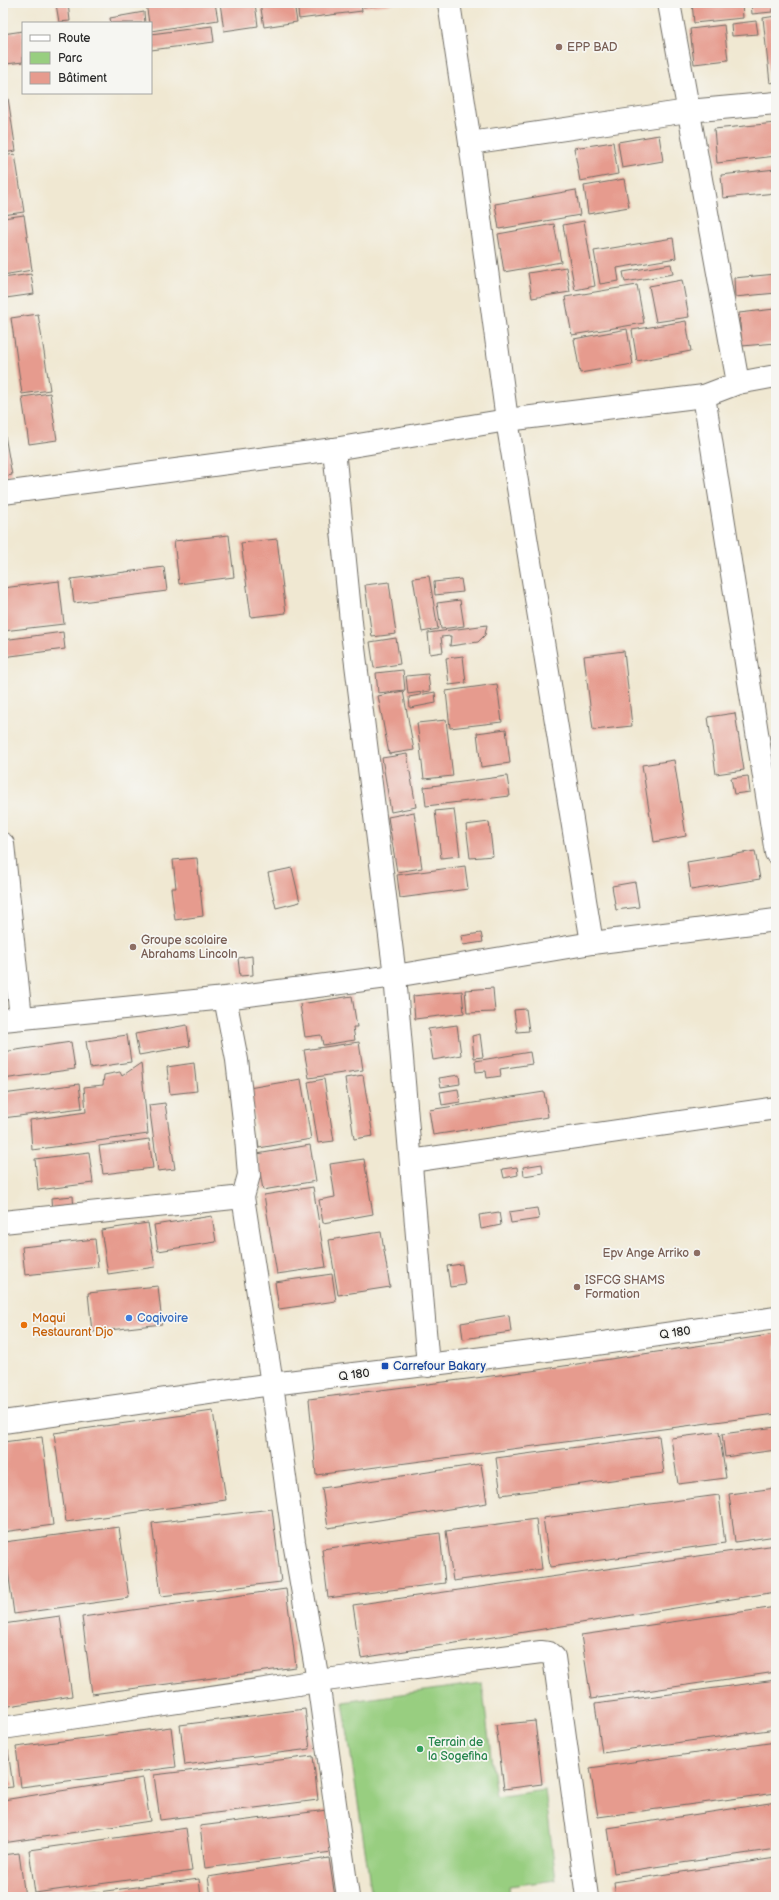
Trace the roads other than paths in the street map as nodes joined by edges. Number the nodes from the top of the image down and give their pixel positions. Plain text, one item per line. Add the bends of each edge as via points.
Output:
1 (449, 3) edge
2 (669, 3) edge
3 (776, 104) edge
4 (688, 111) junction
5 (470, 143) junction
6 (776, 376) edge
7 (738, 383) junction
8 (704, 396) junction
9 (507, 420) junction
10 (334, 449) junction
11 (3, 493) edge
12 (3, 844) edge
13 (776, 853) edge
14 (776, 920) edge
15 (592, 944) junction
16 (395, 976) junction
17 (225, 998) junction
18 (12, 1019) edge
19 (776, 1108) edge
20 (411, 1161) junction
21 (243, 1197) junction
22 (3, 1222) edge
23 (776, 1318) edge
24 (428, 1366) junction
25 (272, 1384) junction
26 (3, 1422) edge
27 (318, 1681) junction
28 (3, 1728) edge
29 (348, 1897) edge
30 (587, 1897) edge

1 - 5 street
2 - 4 street
3 - 4 street
4 - 5 street
4 - 7 street
5 - 9 street
6 - 7 street
7 - 8 street
8 - 9 street
8 - 13 street
9 - 10 street
9 - 15 street
10 - 11 street
10 - 16 street via 353,640
12 - 18 street
14 - 15 street
15 - 16 street
16 - 17 street
16 - 20 street
17 - 18 street
17 - 21 street via 237,1060 246,1138 249,1175
19 - 20 street
20 - 24 street
21 - 22 street
21 - 25 street
23 - 24 street, Q 180
24 - 25 street, Q 180
25 - 26 street, Q 180
25 - 27 street via 294,1542
27 - 28 street
27 - 29 street
27 - 30 street via 541,1652 554,1656

